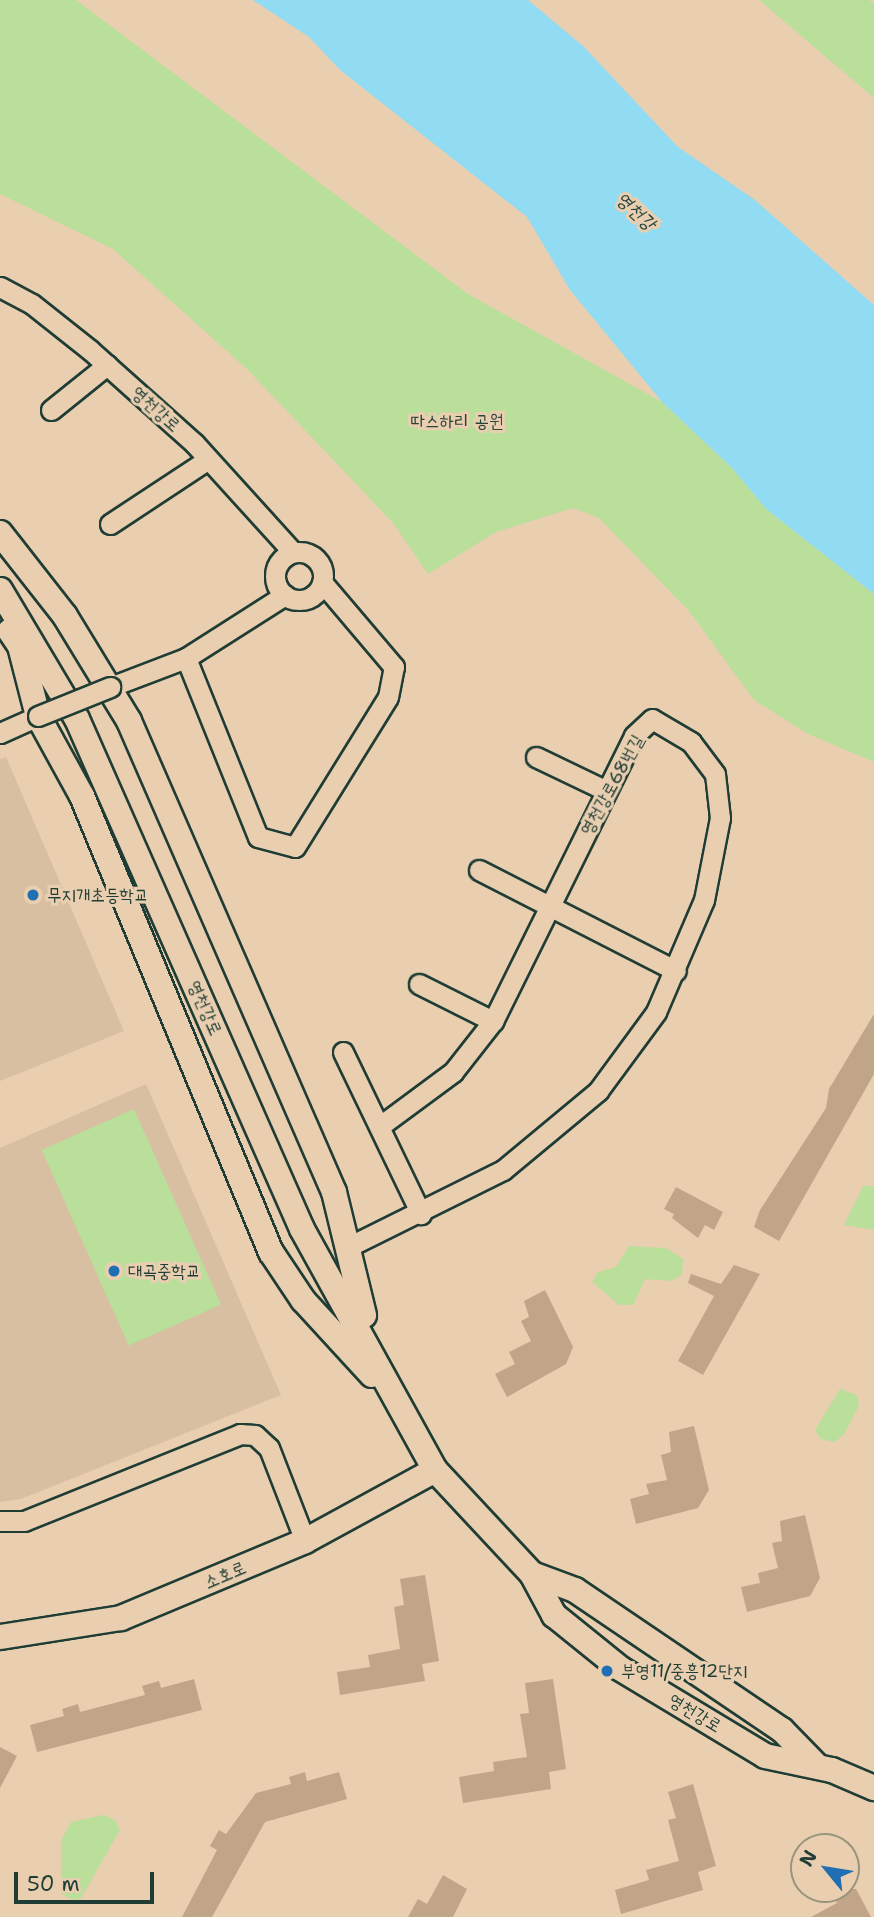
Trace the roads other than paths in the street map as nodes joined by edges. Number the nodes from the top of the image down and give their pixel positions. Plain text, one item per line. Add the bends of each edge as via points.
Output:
1 (0, 287) edge
2 (107, 365) junction
3 (51, 410) dead end
4 (206, 460) junction
5 (110, 524) dead end
6 (0, 533) edge
7 (293, 552) junction
8 (322, 582) junction
9 (0, 590) edge
10 (285, 595) junction
11 (0, 616) edge
12 (186, 658) junction
13 (110, 687) junction
14 (38, 716) junction
15 (0, 733) edge
16 (536, 757) dead end
17 (605, 790) junction
18 (479, 870) dead end
19 (550, 905) junction
20 (676, 971) junction
21 (419, 984) dead end
22 (493, 1021) junction
23 (342, 1052) dead end
24 (380, 1126) junction
25 (421, 1214) junction
26 (348, 1247) junction
27 (413, 1424) junction
28 (435, 1470) junction
29 (0, 1521) edge
30 (305, 1541) junction
31 (532, 1574) junction
32 (0, 1637) edge
33 (817, 1766) junction
34 (874, 1788) edge

1 - 2 street, 영천강로 via 32,304
2 - 3 street
2 - 4 street, 영천강로
4 - 5 street
4 - 7 street, 영천강로
6 - 13 street, 영천강로 via 65,616
7 - 8 street via 314,557
7 - 10 street via 280,561 275,575
8 - 10 street via 307,598
8 - 12 street via 394,667 388,697 295,847 258,837
9 - 27 street, 영천강로 via 77,719 302,1229
10 - 12 street
11 - 14 street, 영천강로 via 20,646
12 - 13 street
13 - 14 street, bridge
13 - 26 street, 영천강로 via 334,1192
14 - 15 street
14 - 27 street, 영천강로 via 82,796 271,1252 303,1300
16 - 17 street
17 - 19 street, 영천강로68번길
17 - 20 street, 영천강로68번길 via 634,736 652,719 691,742 715,774 717,839 704,900
18 - 19 street
19 - 20 street
19 - 22 street, 영천강로68번길
20 - 25 street, 영천강로68번길 via 656,1012 598,1091 503,1170
21 - 22 street
22 - 24 street, 영천강로68번길 via 453,1072
23 - 24 street
24 - 25 street
25 - 26 street, 영천강로68번길
26 - 27 street, 영천강로 via 367,1323
27 - 28 street, 영천강로
28 - 30 street, 소호로
28 - 31 street, 영천강로
29 - 30 street via 36,1517 240,1434 255,1434 269,1448
30 - 32 street, 소호로 via 121,1618
31 - 33 street, 영천강로 via 575,1590 782,1730
31 - 33 street, 영천강로 via 554,1615 621,1669 765,1756
33 - 34 street, 영천강로

